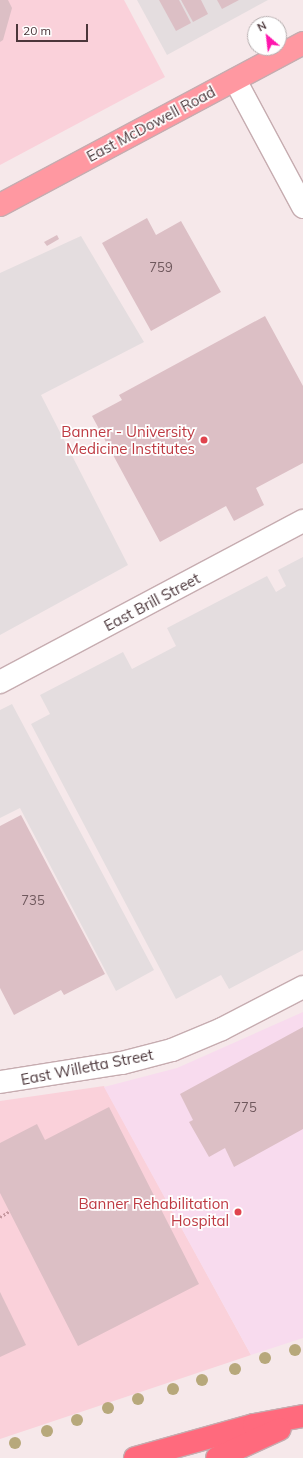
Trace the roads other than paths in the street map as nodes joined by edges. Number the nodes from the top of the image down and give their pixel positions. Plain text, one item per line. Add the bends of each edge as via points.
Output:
1 (303, 43) edge
2 (235, 80) junction
3 (0, 205) edge
4 (303, 207) edge
5 (303, 521) edge
6 (0, 682) edge
7 (303, 988) edge
8 (0, 1082) edge
9 (303, 1416) edge
10 (303, 1419) edge
11 (135, 1458) edge
12 (217, 1458) edge

1 - 2 main road, East McDowell Road
2 - 3 main road, East McDowell Road
2 - 4 street
5 - 6 street, East Brill Street
7 - 8 street, East Willetta Street via 222,1029 172,1050 122,1063
9 - 11 highway via 254,1425
10 - 12 highway

